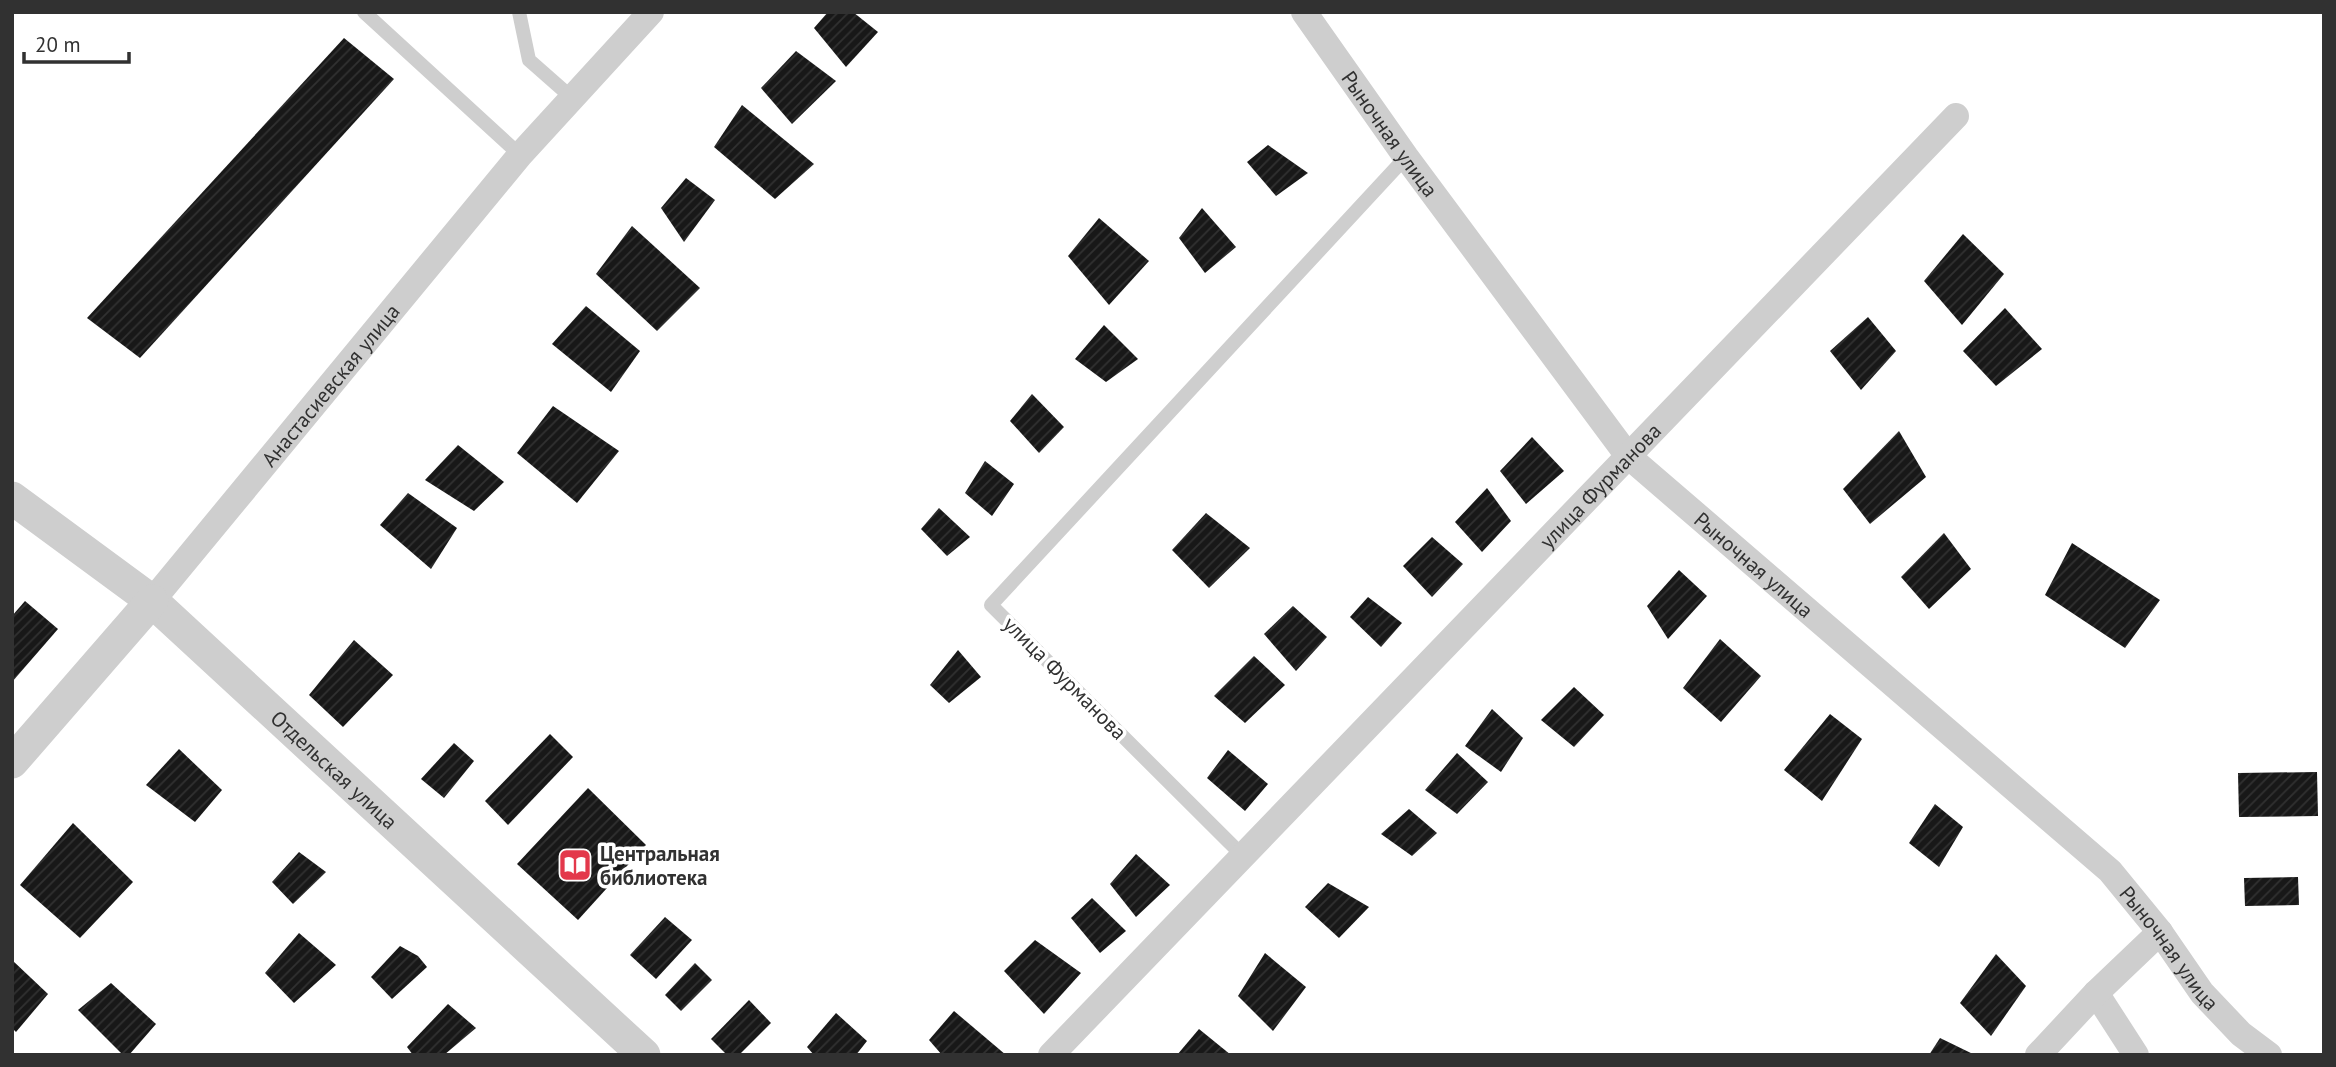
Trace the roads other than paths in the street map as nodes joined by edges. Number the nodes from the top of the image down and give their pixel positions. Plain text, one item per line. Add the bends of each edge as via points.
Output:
1 (364, 12) edge
2 (519, 12) edge
3 (651, 12) edge
4 (1304, 12) edge
5 (571, 97) junction
6 (1956, 116) dead end
7 (520, 155) junction
8 (1406, 157) junction
9 (1628, 456) junction
10 (12, 498) edge
11 (152, 601) junction
12 (12, 762) edge
13 (1243, 856) junction
14 (2160, 932) junction
15 (2096, 993) junction
16 (644, 1055) edge
17 (1051, 1055) edge
18 (2038, 1055) edge
19 (2136, 1055) edge
20 (2269, 1055) edge

1 - 7 lane
2 - 5 lane via 529,60
3 - 5 street, Анастасиевская улица
4 - 8 street, Рыночная улица
5 - 7 street, Анастасиевская улица
6 - 9 street, улица Фурманова
7 - 11 street, Анастасиевская улица
8 - 9 street, Рыночная улица
8 - 13 lane, улица Фурманова via 991,605
9 - 13 street, улица Фурманова
9 - 14 street, Рыночная улица via 2110,871
10 - 11 street, Отдельская улица
11 - 12 street, Анастасиевская улица
11 - 16 street, Отдельская улица
13 - 17 street, улица Фурманова
14 - 15 street
14 - 20 street, Рыночная улица via 2202,993 2241,1034
15 - 18 street
15 - 19 street

